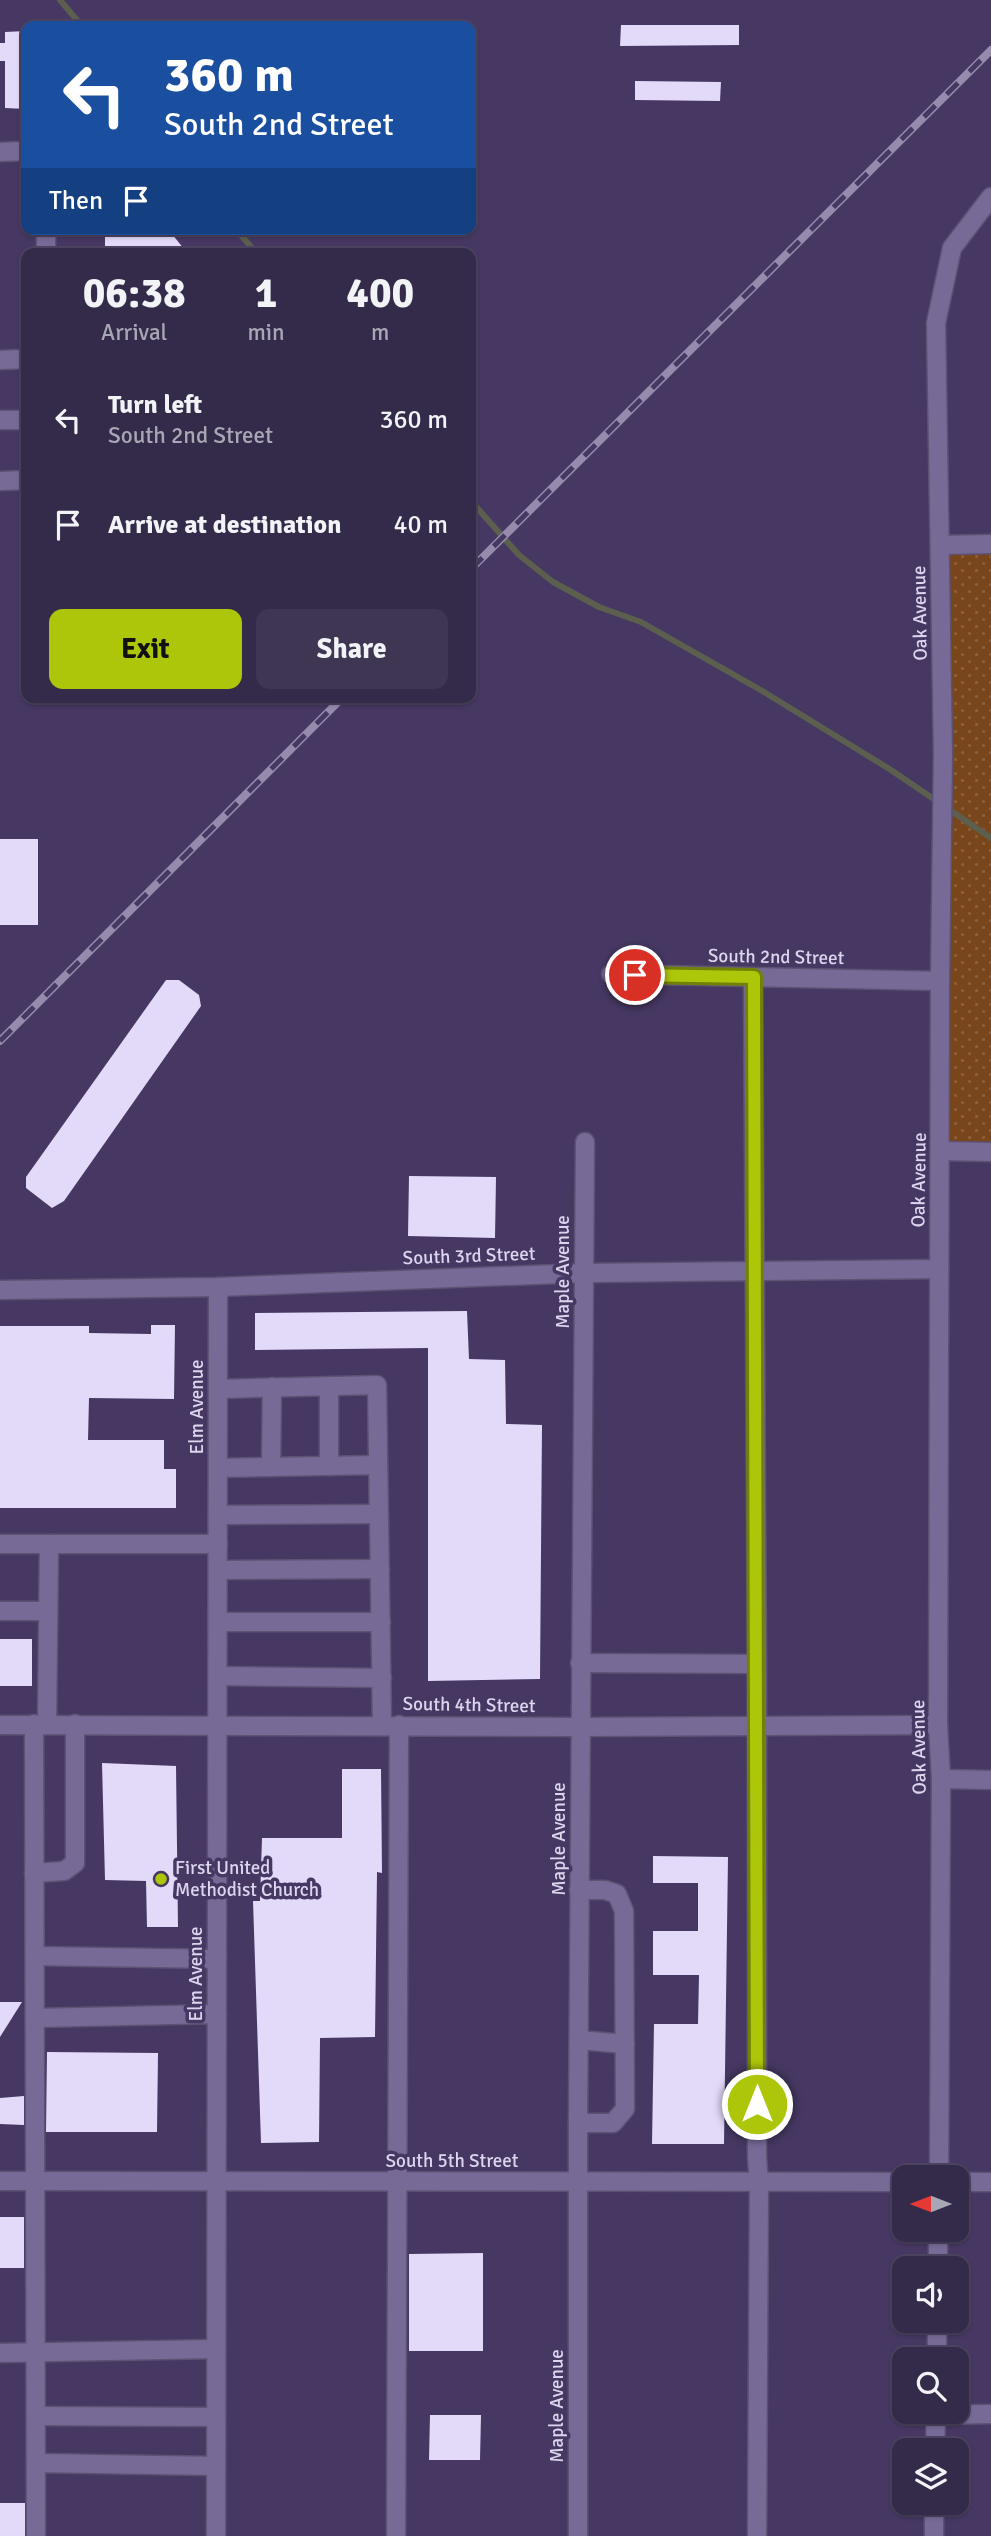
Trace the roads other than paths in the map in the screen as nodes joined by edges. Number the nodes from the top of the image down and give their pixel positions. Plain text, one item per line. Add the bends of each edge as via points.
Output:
1 (21, 151) edge
2 (0, 152) edge
3 (991, 197) edge
4 (21, 359) edge
5 (0, 360) edge
6 (0, 420) edge
7 (21, 420) edge
8 (21, 480) edge
9 (0, 481) edge
10 (991, 544) edge
11 (940, 545) junction
12 (611, 974) dead end
13 (754, 977) junction
14 (940, 981) junction
15 (585, 1142) dead end
16 (941, 1151) junction
17 (991, 1152) edge
18 (939, 1269) junction
19 (755, 1272) junction
20 (584, 1273) junction
21 (218, 1287) junction
22 (0, 1290) edge
23 (329, 1386) junction
24 (272, 1388) junction
25 (218, 1389) junction
26 (378, 1465) junction
27 (329, 1466) junction
28 (271, 1467) junction
29 (218, 1468) junction
30 (379, 1514) junction
31 (218, 1515) junction
32 (0, 1544) edge
33 (49, 1544) junction
34 (218, 1544) junction
35 (380, 1569) junction
36 (218, 1570) junction
37 (0, 1611) edge
38 (48, 1611) junction
39 (218, 1622) junction
40 (381, 1622) junction
41 (580, 1663) junction
42 (757, 1664) junction
43 (218, 1676) junction
44 (382, 1678) junction
45 (40, 1724) junction
46 (75, 1724) junction
47 (218, 1724) junction
48 (0, 1725) edge
49 (391, 1725) junction
50 (938, 1725) junction
51 (757, 1726) junction
52 (580, 1727) junction
53 (941, 1779) junction
54 (991, 1780) edge
55 (34, 1873) junction
56 (579, 1891) junction
57 (35, 1956) junction
58 (217, 1959) junction
59 (217, 2014) junction
60 (35, 2018) junction
61 (579, 2040) junction
62 (625, 2044) junction
63 (578, 2123) junction
64 (939, 2165) edge
65 (0, 2181) edge
66 (36, 2181) junction
67 (216, 2181) junction
68 (398, 2182) junction
69 (759, 2182) junction
70 (892, 2182) edge
71 (970, 2182) edge
72 (991, 2182) edge
73 (578, 2183) junction
74 (216, 2349) junction
75 (36, 2352) junction
76 (0, 2353) edge
77 (969, 2414) edge
78 (991, 2414) edge
79 (36, 2416) junction
80 (216, 2417) junction
81 (36, 2463) junction
82 (216, 2466) junction
83 (934, 2515) edge
84 (36, 2536) edge
85 (216, 2536) edge
86 (397, 2536) edge
87 (578, 2536) edge
88 (757, 2536) edge
89 (934, 2536) edge

1 - 2 street
3 - 11 street, Oak Avenue via 952,248 936,323
4 - 5 street
6 - 7 street
8 - 9 street
10 - 11 street
11 - 14 street, Oak Avenue
12 - 13 street, South 2nd Street
13 - 14 street, South 2nd Street
13 - 19 street
14 - 16 street, Oak Avenue
15 - 20 street, Maple Avenue
16 - 17 street
16 - 18 street, Oak Avenue
18 - 19 street, South 3rd Street
18 - 50 street, Oak Avenue
19 - 20 street, South 3rd Street
19 - 42 street
20 - 21 street, South 3rd Street
20 - 41 street, Maple Avenue
21 - 22 street, South 3rd Street
21 - 25 street, Elm Avenue
23 - 24 street
23 - 26 street via 377,1385
23 - 27 street
24 - 25 street
24 - 28 street
25 - 29 street, Elm Avenue
26 - 27 street
26 - 30 street
27 - 28 street
28 - 29 street
29 - 31 street, Elm Avenue
30 - 31 street
30 - 35 street
31 - 34 street, Elm Avenue
32 - 33 street
33 - 34 street
33 - 38 street
34 - 36 street, Elm Avenue
35 - 36 street
35 - 40 street
36 - 39 street, Elm Avenue
37 - 38 street
38 - 45 street
39 - 40 street
39 - 43 street, Elm Avenue
40 - 44 street
41 - 42 street
41 - 52 street, Maple Avenue
42 - 51 street
43 - 44 street
43 - 47 street, Elm Avenue
44 - 49 street
45 - 46 street, South 4th Street
45 - 48 street, South 4th Street
45 - 55 street
46 - 47 street, South 4th Street
46 - 55 street via 75,1863 64,1871
47 - 49 street, South 4th Street
47 - 58 street, Elm Avenue
49 - 52 street, South 4th Street
49 - 68 street
50 - 51 street, South 4th Street
50 - 53 street, Oak Avenue
51 - 52 street, South 4th Street
51 - 69 street
52 - 56 street, Maple Avenue
53 - 54 street
53 - 64 street, Oak Avenue
55 - 57 street
56 - 61 street, Maple Avenue
56 - 62 street via 617,1894 624,1911
57 - 58 street
57 - 60 street
58 - 59 street, Elm Avenue
59 - 60 street
59 - 67 street, Elm Avenue
60 - 66 street
61 - 62 street
61 - 63 street, Maple Avenue
62 - 63 street via 625,2109 613,2123
63 - 73 street, Maple Avenue
65 - 66 street, South 5th Street
66 - 67 street, South 5th Street
66 - 75 street
67 - 68 street, South 5th Street
67 - 74 street, Elm Avenue
68 - 73 street, South 5th Street
68 - 86 street
69 - 70 street, South 5th Street
69 - 73 street, South 5th Street
69 - 88 street
71 - 72 street
73 - 87 street, Maple Avenue
74 - 75 street
74 - 80 street, Elm Avenue
75 - 76 street
75 - 79 street
77 - 78 street
79 - 80 street
79 - 81 street
80 - 82 street, Elm Avenue
81 - 82 street
81 - 84 street
82 - 85 street, Elm Avenue
83 - 89 street

